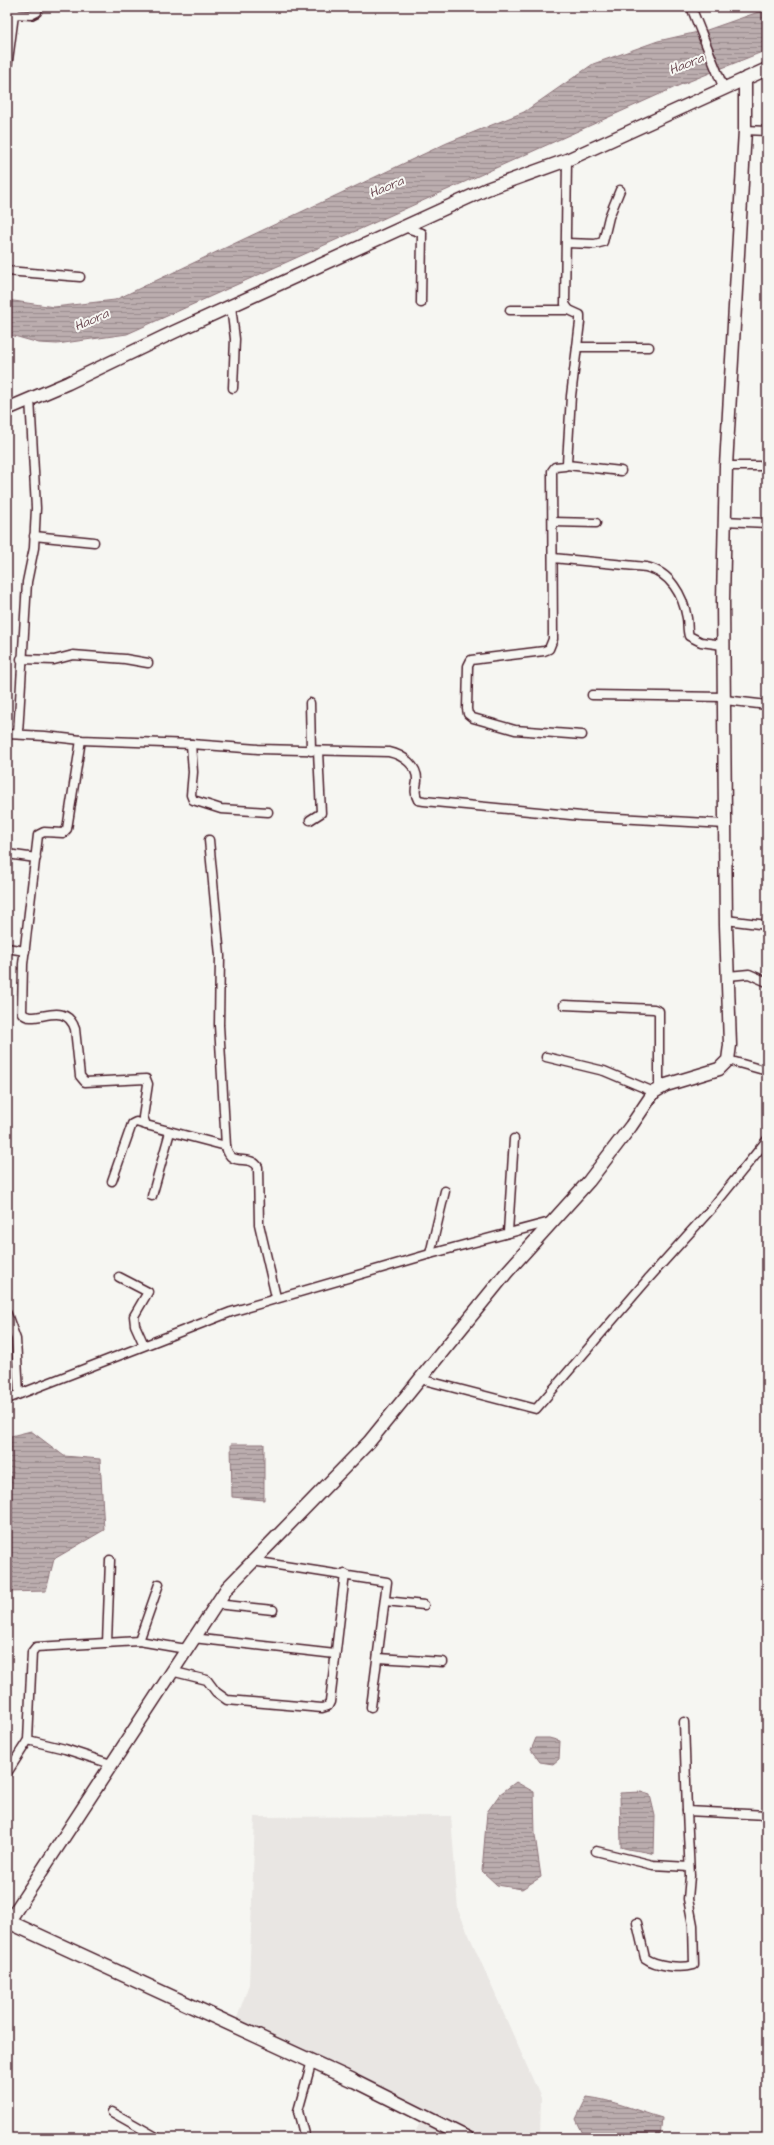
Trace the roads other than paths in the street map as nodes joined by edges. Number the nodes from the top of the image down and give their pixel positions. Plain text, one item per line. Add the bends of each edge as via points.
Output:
1 (38, 7) edge
2 (691, 7) edge
3 (14, 11) edge
4 (7, 68) edge
5 (767, 69) edge
6 (745, 79) junction
7 (724, 89) junction
8 (745, 130) junction
9 (767, 131) edge
10 (567, 160) junction
11 (620, 190) dead end
12 (403, 227) junction
13 (566, 243) junction
14 (7, 271) edge
15 (80, 277) dead end
16 (421, 303) dead end
17 (231, 306) junction
18 (510, 310) dead end
19 (569, 310) junction
20 (577, 347) junction
21 (649, 347) dead end
22 (233, 388) dead end
23 (30, 398) junction
24 (7, 409) edge
25 (566, 465) junction
26 (726, 466) junction
27 (767, 466) edge
28 (620, 472) dead end
29 (724, 521) junction
30 (553, 522) junction
31 (596, 522) dead end
32 (767, 523) edge
33 (34, 536) junction
34 (94, 542) dead end
35 (553, 558) junction
36 (723, 645) junction
37 (21, 660) junction
38 (148, 663) dead end
39 (592, 695) dead end
40 (725, 698) junction
41 (310, 703) dead end
42 (767, 705) edge
43 (7, 734) edge
44 (18, 734) junction
45 (582, 734) dead end
46 (81, 740) junction
47 (191, 744) junction
48 (314, 751) junction
49 (268, 812) dead end
50 (310, 820) dead end
51 (726, 824) junction
52 (209, 840) dead end
53 (7, 854) edge
54 (36, 858) junction
55 (726, 920) junction
56 (767, 926) edge
57 (7, 948) edge
58 (25, 951) junction
59 (728, 976) junction
60 (767, 982) edge
61 (564, 1005) dead end
62 (546, 1057) dead end
63 (728, 1060) junction
64 (767, 1071) edge
65 (656, 1090) junction
66 (146, 1125) junction
67 (170, 1132) junction
68 (514, 1139) dead end
69 (767, 1140) edge
70 (226, 1146) junction
71 (112, 1181) dead end
72 (445, 1191) dead end
73 (152, 1196) dead end
74 (550, 1222) junction
75 (508, 1232) junction
76 (430, 1254) junction
77 (119, 1277) dead end
78 (276, 1298) junction
79 (7, 1314) edge
80 (10, 1328) edge
81 (144, 1345) junction
82 (420, 1379) junction
83 (19, 1394) junction
84 (7, 1399) edge
85 (110, 1560) dead end
86 (252, 1561) junction
87 (345, 1574) junction
88 (159, 1584) dead end
89 (385, 1601) junction
90 (216, 1604) junction
91 (424, 1605) dead end
92 (273, 1610) dead end
93 (193, 1638) junction
94 (139, 1641) junction
95 (107, 1643) junction
96 (186, 1649) junction
97 (335, 1654) junction
98 (378, 1658) junction
99 (443, 1662) dead end
100 (171, 1671) junction
101 (371, 1707) dead end
102 (684, 1722) dead end
103 (28, 1740) junction
104 (111, 1764) junction
105 (7, 1773) edge
106 (687, 1811) junction
107 (767, 1815) edge
108 (596, 1851) dead end
109 (688, 1867) junction
110 (8, 1922) edge
111 (638, 1923) dead end
112 (312, 2061) junction
113 (352, 2080) joint
114 (112, 2112) dead end
115 (158, 2138) edge
116 (304, 2138) edge
117 (468, 2138) edge

1 - 3 street via 33,15
2 - 7 street
3 - 4 street
5 - 6 street
6 - 7 street
6 - 8 street
7 - 10 street
8 - 9 street
8 - 26 street
10 - 12 street via 487,189
10 - 13 street
11 - 13 street via 609,217 603,242
12 - 16 street via 422,234
12 - 17 street
13 - 19 street via 565,304
14 - 15 street
17 - 22 street via 235,339
17 - 23 street via 68,383
18 - 19 street
19 - 20 street via 580,317
20 - 21 street
20 - 25 street
23 - 24 street
23 - 33 street via 36,491
25 - 28 street
25 - 30 street via 552,469
26 - 27 street
26 - 29 street
29 - 32 street
29 - 36 street
30 - 31 street
30 - 35 street
33 - 34 street
33 - 37 street via 28,573
35 - 36 street via 656,570 677,589 686,611 689,636 701,642
35 - 45 street via 551,646 544,651 471,660 468,666 467,709 468,714 474,718 515,730
36 - 40 street
37 - 38 street via 54,660 73,655
37 - 44 street
39 - 40 street
40 - 42 street
40 - 51 street
41 - 48 street
43 - 44 street
44 - 46 street
46 - 47 street
46 - 54 street via 67,829 63,833 39,834
47 - 48 street
47 - 49 street via 193,800 221,809
48 - 50 street via 321,810 320,815
48 - 51 street via 382,752 399,756 414,768 417,778 415,793 418,800 581,816
51 - 55 street
52 - 70 street via 220,956 221,1070
53 - 54 street
54 - 58 street
55 - 56 street
55 - 59 street
57 - 58 street
58 - 66 street via 23,1014 58,1014 72,1023 76,1029 80,1076 85,1082 146,1080 148,1084 143,1117
59 - 60 street via 749,974
59 - 63 street
61 - 65 street via 659,1011
62 - 65 street via 604,1071
63 - 64 street
63 - 65 street via 719,1069
65 - 74 street via 589,1181
66 - 67 street
66 - 71 street via 136,1122 132,1124
67 - 70 street
67 - 73 street
68 - 75 street
69 - 82 street via 536,1409
70 - 78 street via 231,1157 255,1163 258,1167 259,1224
72 - 76 street
74 - 75 street
74 - 82 street
75 - 76 street
76 - 78 street
77 - 81 street via 148,1292 134,1316
78 - 81 street via 224,1314
79 - 80 street
80 - 83 street via 16,1339
81 - 83 street
82 - 86 street via 369,1442
83 - 84 street
85 - 95 street
86 - 87 street
86 - 90 street
87 - 89 street via 386,1581 388,1585
87 - 97 street
88 - 94 street
89 - 91 street
89 - 98 street
90 - 92 street
90 - 93 street
93 - 96 street
93 - 97 street
94 - 95 street
94 - 96 street
95 - 103 street via 40,1646 33,1649
96 - 100 street
97 - 100 street via 330,1702 322,1708 227,1700 216,1692 207,1680
98 - 99 street
98 - 101 street
100 - 104 street
102 - 106 street
103 - 104 street
103 - 105 street
104 - 110 street
106 - 107 street
106 - 109 street
108 - 109 street via 653,1865
109 - 111 street via 694,1964 687,1967 651,1962 645,1958
110 - 112 main road
112 - 113 main road
112 - 116 street via 298,2111
113 - 117 street
114 - 115 street

